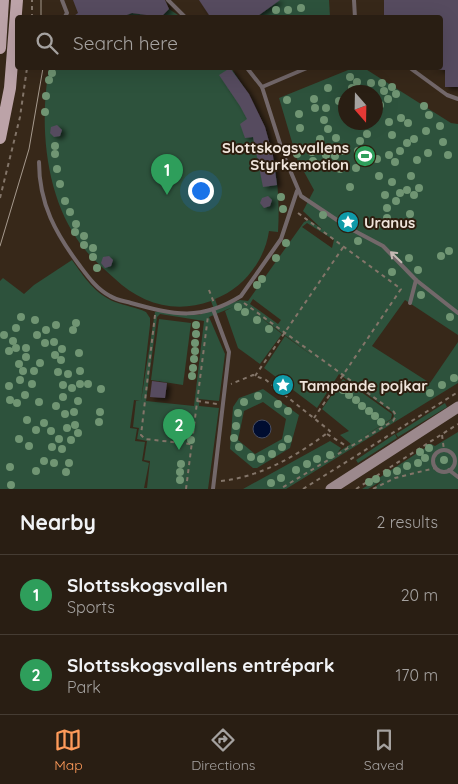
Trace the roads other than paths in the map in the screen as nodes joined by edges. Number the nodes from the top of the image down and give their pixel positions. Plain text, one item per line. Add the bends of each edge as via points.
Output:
1 (3, 0) edge
2 (17, 0) edge
3 (62, 0) edge
4 (168, 0) edge
5 (354, 0) edge
6 (16, 15) edge
7 (66, 15) edge
8 (183, 15) edge
9 (355, 15) edge
10 (15, 25) edge
11 (0, 48) edge
12 (249, 70) edge
13 (302, 70) edge
14 (413, 70) edge
15 (262, 87) junction
16 (458, 99) edge
17 (0, 138) edge
18 (39, 162) dead end
19 (297, 191) junction
20 (416, 280) junction
21 (410, 303) dead end
22 (213, 309) junction
23 (458, 313) edge
24 (458, 408) edge
25 (449, 470) junction
26 (458, 476) edge
27 (213, 489) edge
28 (331, 489) edge

1 - 11 main road
2 - 6 main road
3 - 7 lane
4 - 8 lane
5 - 9 lane
10 - 17 main road via 10,88
12 - 15 lane
13 - 15 lane
14 - 16 lane via 447,95
15 - 19 lane
18 - 22 lane via 46,213 68,251 98,288 112,298 154,310 192,315
20 -> 19 lane via 383,246 349,228
19 - 22 lane via 281,239 256,278 241,296
20 - 21 lane
20 - 23 lane
22 - 27 lane via 229,352
24 - 28 main road
25 - 25 lane via 455,458 450,452 437,452 433,457 435,468
25 - 26 lane

